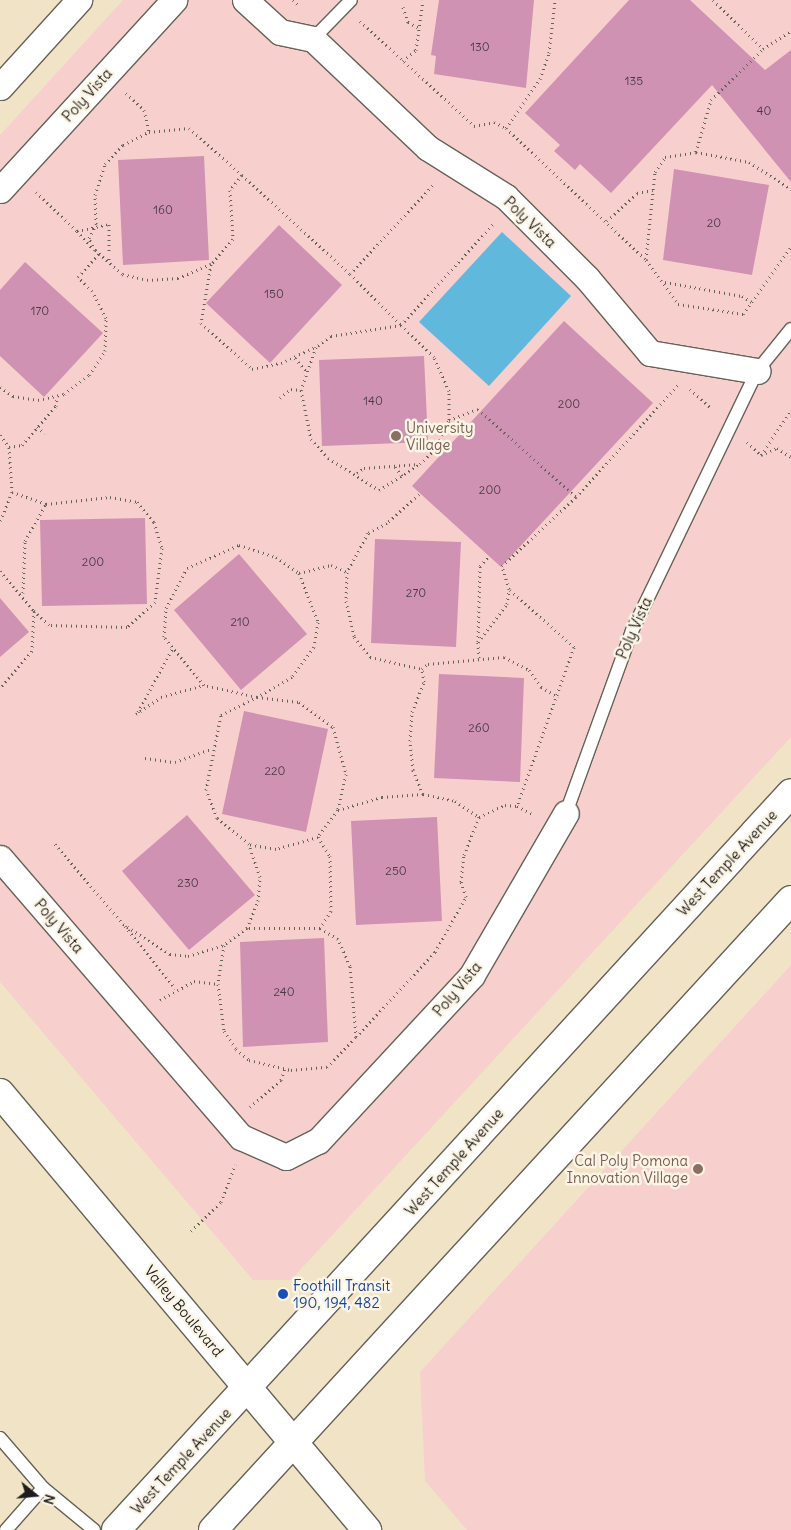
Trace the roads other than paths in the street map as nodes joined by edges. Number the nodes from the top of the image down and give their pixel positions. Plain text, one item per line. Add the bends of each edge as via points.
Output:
1 (80, 0) edge
2 (174, 0) edge
3 (245, 0) edge
4 (348, 3) edge
5 (313, 39) junction
6 (0, 86) edge
7 (0, 190) edge
8 (791, 329) edge
9 (757, 371) junction
10 (791, 793) edge
11 (562, 820) joint
12 (0, 858) edge
13 (791, 900) edge
14 (0, 1093) edge
15 (247, 1387) junction
16 (0, 1438) edge
17 (294, 1444) junction
18 (44, 1488) junction
19 (6, 1530) edge
20 (94, 1530) edge
21 (116, 1530) edge
22 (213, 1530) edge
23 (367, 1530) edge

1 - 6 street
2 - 7 street, Poly Vista
3 - 5 street via 280,32
4 - 5 lane
5 - 9 street, Poly Vista via 428,148 506,197 587,278 650,353
8 - 9 lane, Poly Vista
9 - 11 lane, Poly Vista via 632,631
10 - 15 main road, West Temple Avenue
11 - 12 street, Poly Vista via 472,976 318,1141 286,1157 240,1138
13 - 17 main road
14 - 15 main road, Valley Boulevard
15 - 17 main road, Valley Boulevard
15 - 21 main road, West Temple Avenue
16 - 18 lane
17 - 22 main road
17 - 23 main road, Valley Boulevard
18 - 19 lane
18 - 20 lane

